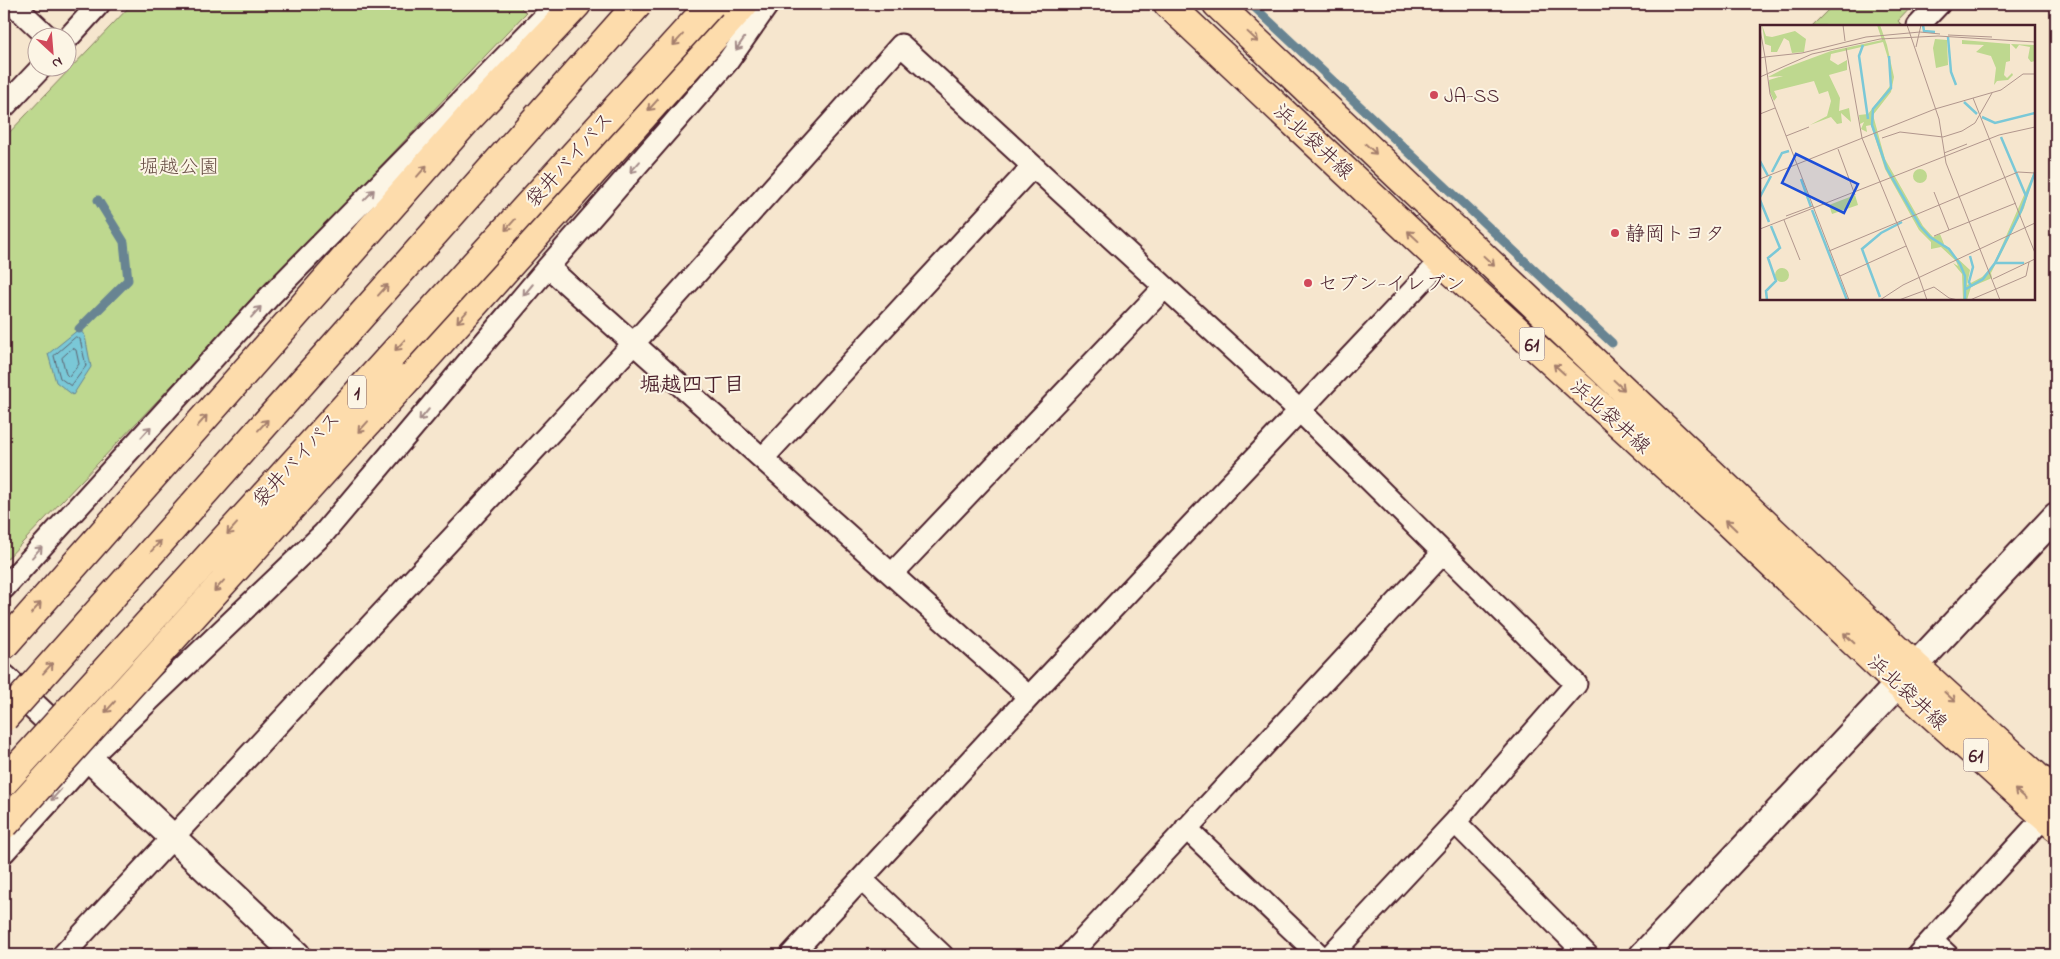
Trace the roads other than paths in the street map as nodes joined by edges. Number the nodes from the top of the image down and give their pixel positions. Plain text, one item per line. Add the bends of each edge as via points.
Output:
1 (13, 4) edge
2 (99, 4) edge
3 (638, 4) edge
4 (711, 4) edge
5 (744, 4) edge
6 (768, 4) edge
7 (1168, 4) edge
8 (1217, 4) edge
9 (1939, 4) edge
10 (558, 5) edge
11 (1919, 25) edge
12 (38, 28) edge
13 (77, 28) edge
14 (32, 78) edge
15 (4, 107) edge
16 (1033, 166) junction
17 (1441, 262) junction
18 (548, 267) junction
19 (1165, 287) junction
20 (634, 343) junction
21 (1300, 411) junction
22 (762, 458) junction
23 (2056, 516) edge
24 (1443, 553) junction
25 (892, 574) junction
26 (4, 588) edge
27 (4, 645) edge
28 (1906, 674) junction
29 (4, 678) edge
30 (1029, 697) junction
31 (4, 718) edge
32 (89, 758) junction
33 (4, 782) edge
34 (2052, 812) edge
35 (1455, 822) junction
36 (4, 825) edge
37 (1186, 828) junction
38 (174, 838) junction
39 (4, 852) edge
40 (861, 879) junction
41 (1932, 950) edge
42 (63, 955) edge
43 (295, 955) edge
44 (791, 955) edge
45 (942, 955) edge
46 (1069, 955) edge
47 (1319, 955) edge
48 (1331, 955) edge
49 (1587, 955) edge
50 (1643, 955) edge

1 - 12 street
2 - 13 street
31 -> 3 main road, bridge
4 -> 33 main road, 袋井バイパス / 1, bridge
5 -> 36 main road, bridge
6 -> 18 street via 728,61
17 -> 7 main road, 浜北袋井線 / 61
8 -> 28 main road, 浜北袋井線 / 61
9 - 11 street
26 -> 10 street via 270,296
27 -> 10 main road via 468,120
14 - 15 street
16 - 19 street
16 - 20 street via 901,45
16 - 22 street
17 - 21 street
28 -> 17 main road, 浜北袋井線 / 61 via 1724,519
18 - 20 street
18 -> 32 street via 324,533
19 - 21 street
19 - 25 street
20 - 22 street
20 - 38 street
21 - 24 street
21 - 30 street
22 - 25 street
23 - 28 street
24 - 35 street via 1576,684
24 - 37 street
25 - 30 street
28 - 34 main road, 浜北袋井線 / 61
28 - 50 street
29 - 32 street
30 - 40 street
32 - 38 street
32 -> 39 street
34 - 41 street
35 - 48 street
35 - 49 street
37 - 46 street
37 - 47 street
38 - 42 street
38 - 43 street
40 - 44 street
40 - 45 street

